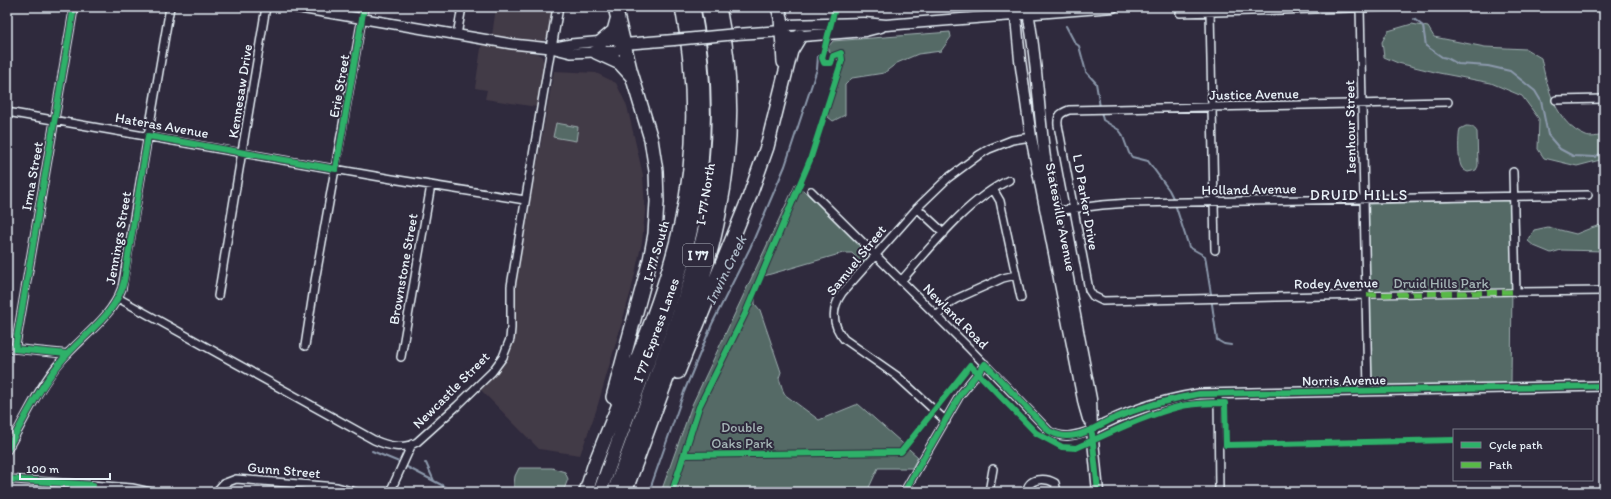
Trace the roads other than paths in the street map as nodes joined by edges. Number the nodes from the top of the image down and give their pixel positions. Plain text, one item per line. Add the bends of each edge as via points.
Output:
1 (74, 7) edge
2 (170, 7) edge
3 (266, 7) edge
4 (294, 7) edge
5 (364, 7) edge
6 (462, 7) edge
7 (558, 7) edge
8 (682, 7) edge
9 (693, 7) edge
10 (708, 7) edge
11 (719, 7) edge
12 (778, 7) edge
13 (1112, 7) edge
14 (1360, 7) edge
15 (1385, 7) edge
16 (1028, 10) edge
17 (1015, 11) edge
18 (1210, 12) junction
19 (616, 13) edge
20 (1180, 13) dead end
21 (362, 19) junction
22 (556, 25) junction
23 (886, 25) junction
24 (782, 31) junction
25 (457, 35) junction
26 (800, 36) junction
27 (571, 44) junction
28 (624, 44) junction
29 (599, 47) junction
30 (551, 48) junction
31 (785, 72) junction
32 (632, 75) junction
33 (1604, 99) edge
34 (1556, 100) dead end
35 (1448, 102) dead end
36 (1363, 104) junction
37 (1212, 107) junction
38 (7, 112) edge
39 (1062, 113) joint
40 (54, 120) junction
41 (148, 136) junction
42 (1031, 137) junction
43 (242, 152) junction
44 (336, 169) junction
45 (1513, 172) dead end
46 (1009, 180) dead end
47 (431, 185) junction
48 (993, 189) junction
49 (810, 191) dead end
50 (1588, 195) dead end
51 (1515, 197) junction
52 (526, 200) junction
53 (1364, 200) junction
54 (1214, 203) junction
55 (916, 208) junction
56 (1074, 208) junction
57 (1055, 210) junction
58 (944, 233) junction
59 (1216, 250) dead end
60 (875, 255) junction
61 (1016, 275) junction
62 (901, 281) junction
63 (1604, 291) edge
64 (1516, 292) junction
65 (1367, 295) junction
66 (218, 296) dead end
67 (1093, 296) joint
68 (118, 298) junction
69 (1021, 298) dead end
70 (937, 316) junction
71 (305, 346) dead end
72 (7, 348) edge
73 (15, 349) junction
74 (66, 354) junction
75 (401, 357) dead end
76 (985, 364) junction
77 (1604, 386) edge
78 (1368, 391) junction
79 (661, 394) junction
80 (1218, 394) junction
81 (946, 421) junction
82 (1092, 430) junction
83 (412, 444) junction
84 (7, 450) edge
85 (594, 466) junction
86 (993, 469) dead end
87 (7, 479) edge
88 (92, 488) edge
89 (150, 492) edge
90 (216, 492) edge
91 (355, 492) edge
92 (390, 492) edge
93 (586, 492) edge
94 (600, 492) edge
95 (614, 492) edge
96 (625, 492) edge
97 (904, 492) edge
98 (989, 492) edge
99 (1027, 492) edge
100 (1057, 492) edge
101 (1098, 492) edge
102 (1219, 492) edge

1 - 40 street, Irma Street
2 - 41 street, Jennings Street
3 - 43 street, Kennesaw Drive
4 - 21 street
5 - 21 street, Erie Street
6 - 25 street
7 - 22 street
8 - 85 highway, I-77 South / I 77 via 689,53 693,114 691,161 684,208 660,295
9 - 94 highway, I 77 Express Lanes / I 77 via 700,52 704,114 702,162 695,210 671,299
10 - 95 highway, I 77 Express Lanes / I 77 via 716,66 718,114 716,163 709,212 683,303
11 - 79 highway, I-77 North / I 77 via 728,65 729,108 728,147 722,198 706,267
12 - 24 highway
13 - 16 main road
14 - 15 street
14 - 18 street
14 - 36 street, Isenhour Street
16 - 17 main road
16 - 57 main road, Statesville Avenue via 1040,121
17 - 23 main road
17 - 42 main road, Statesville Avenue
18 - 20 street
18 - 37 street
19 - 28 highway
19 - 29 highway via 614,31
21 - 25 street
21 - 44 street, Erie Street
22 - 27 street via 561,38
22 - 30 street
23 - 24 main road via 788,25
23 - 26 main road via 865,31
24 - 26 main road via 790,37
24 - 28 main road, bridge
24 - 31 highway
25 - 30 street
26 - 31 highway via 792,47
27 - 29 street
27 - 30 street
28 - 29 street via 616,51
28 - 32 highway
29 - 30 street via 572,53
29 - 32 highway
30 - 52 street, Newcastle Street
31 - 79 highway via 767,147 749,198 676,376
32 - 85 highway via 649,128 655,159 655,234
33 - 34 street
35 - 36 street, Justice Avenue
36 - 37 street, Justice Avenue
36 - 53 street, Isenhour Street
37 - 39 street, Justice Avenue via 1069,110
37 - 54 street
38 - 40 street, Hateras Avenue
39 - 56 street, L D Parker Drive via 1058,125
40 - 41 street, Hateras Avenue
40 - 73 street, Irma Street
41 - 43 street, Hateras Avenue
41 - 68 street, Jennings Street via 124,281
42 - 55 street, Samuel Street via 989,148 933,191
42 - 82 main road, Statesville Avenue via 1084,405
43 - 44 street, Hateras Avenue
43 - 66 street, Kennesaw Drive
44 - 47 street, Hateras Avenue
44 - 71 street, Erie Street
45 - 51 street
46 - 48 street
47 - 52 street, Hateras Avenue
47 - 75 street, Brownstone Street
48 - 58 street via 964,212
48 - 61 street via 1000,201
49 - 60 street, Newland Road
50 - 51 street, Holland Avenue
51 - 53 street, Holland Avenue
51 - 64 street
52 - 83 street, Newcastle Street via 511,286 511,328 505,351 492,372 424,436
53 - 54 street, Holland Avenue
53 - 65 street, Isenhour Street
54 - 56 street, Holland Avenue via 1129,204
54 - 59 street
55 - 58 street
55 - 60 street, Samuel Street
56 - 57 street, Holland Avenue
56 - 67 street, L D Parker Drive via 1089,290
57 - 82 main road, Statesville Avenue via 1092,399
58 - 62 street
60 - 62 street, Newland Road
60 - 81 street, Samuel Street via 838,300 834,314 836,326 844,339 897,376
61 - 69 street
61 - 70 street via 1003,278 956,299
62 - 70 street, Newland Road
63 - 64 street, Rodey Avenue
64 - 65 street, Rodey Avenue
65 - 67 street, Rodey Avenue via 1103,301
65 - 78 street, Isenhour Street
68 - 74 street, Jennings Street via 110,311
68 - 83 street, Newcastle Street via 374,440 395,446
70 - 76 street, Newland Road
72 - 73 street
73 - 74 street
74 - 84 street, Jennings Street via 50,376
76 - 81 street via 964,389
76 - 82 street, Newland Road via 1049,431 1066,436
77 - 78 street, Norris Avenue
78 - 80 street, Norris Avenue
79 - 96 highway, I-77 North / I 77
80 - 82 street, Norris Avenue via 1199,394 1163,402 1110,420
80 - 102 street
81 - 97 street
82 - 101 main road, Statesville Avenue
83 - 92 street
85 - 93 highway, I-77 South / I 77
86 - 98 street
87 - 88 street
88 - 89 street via 132,488
90 - 91 street, Gunn Street via 223,484 236,479 337,487
99 - 100 street via 1030,484 1036,480 1046,479 1055,483

